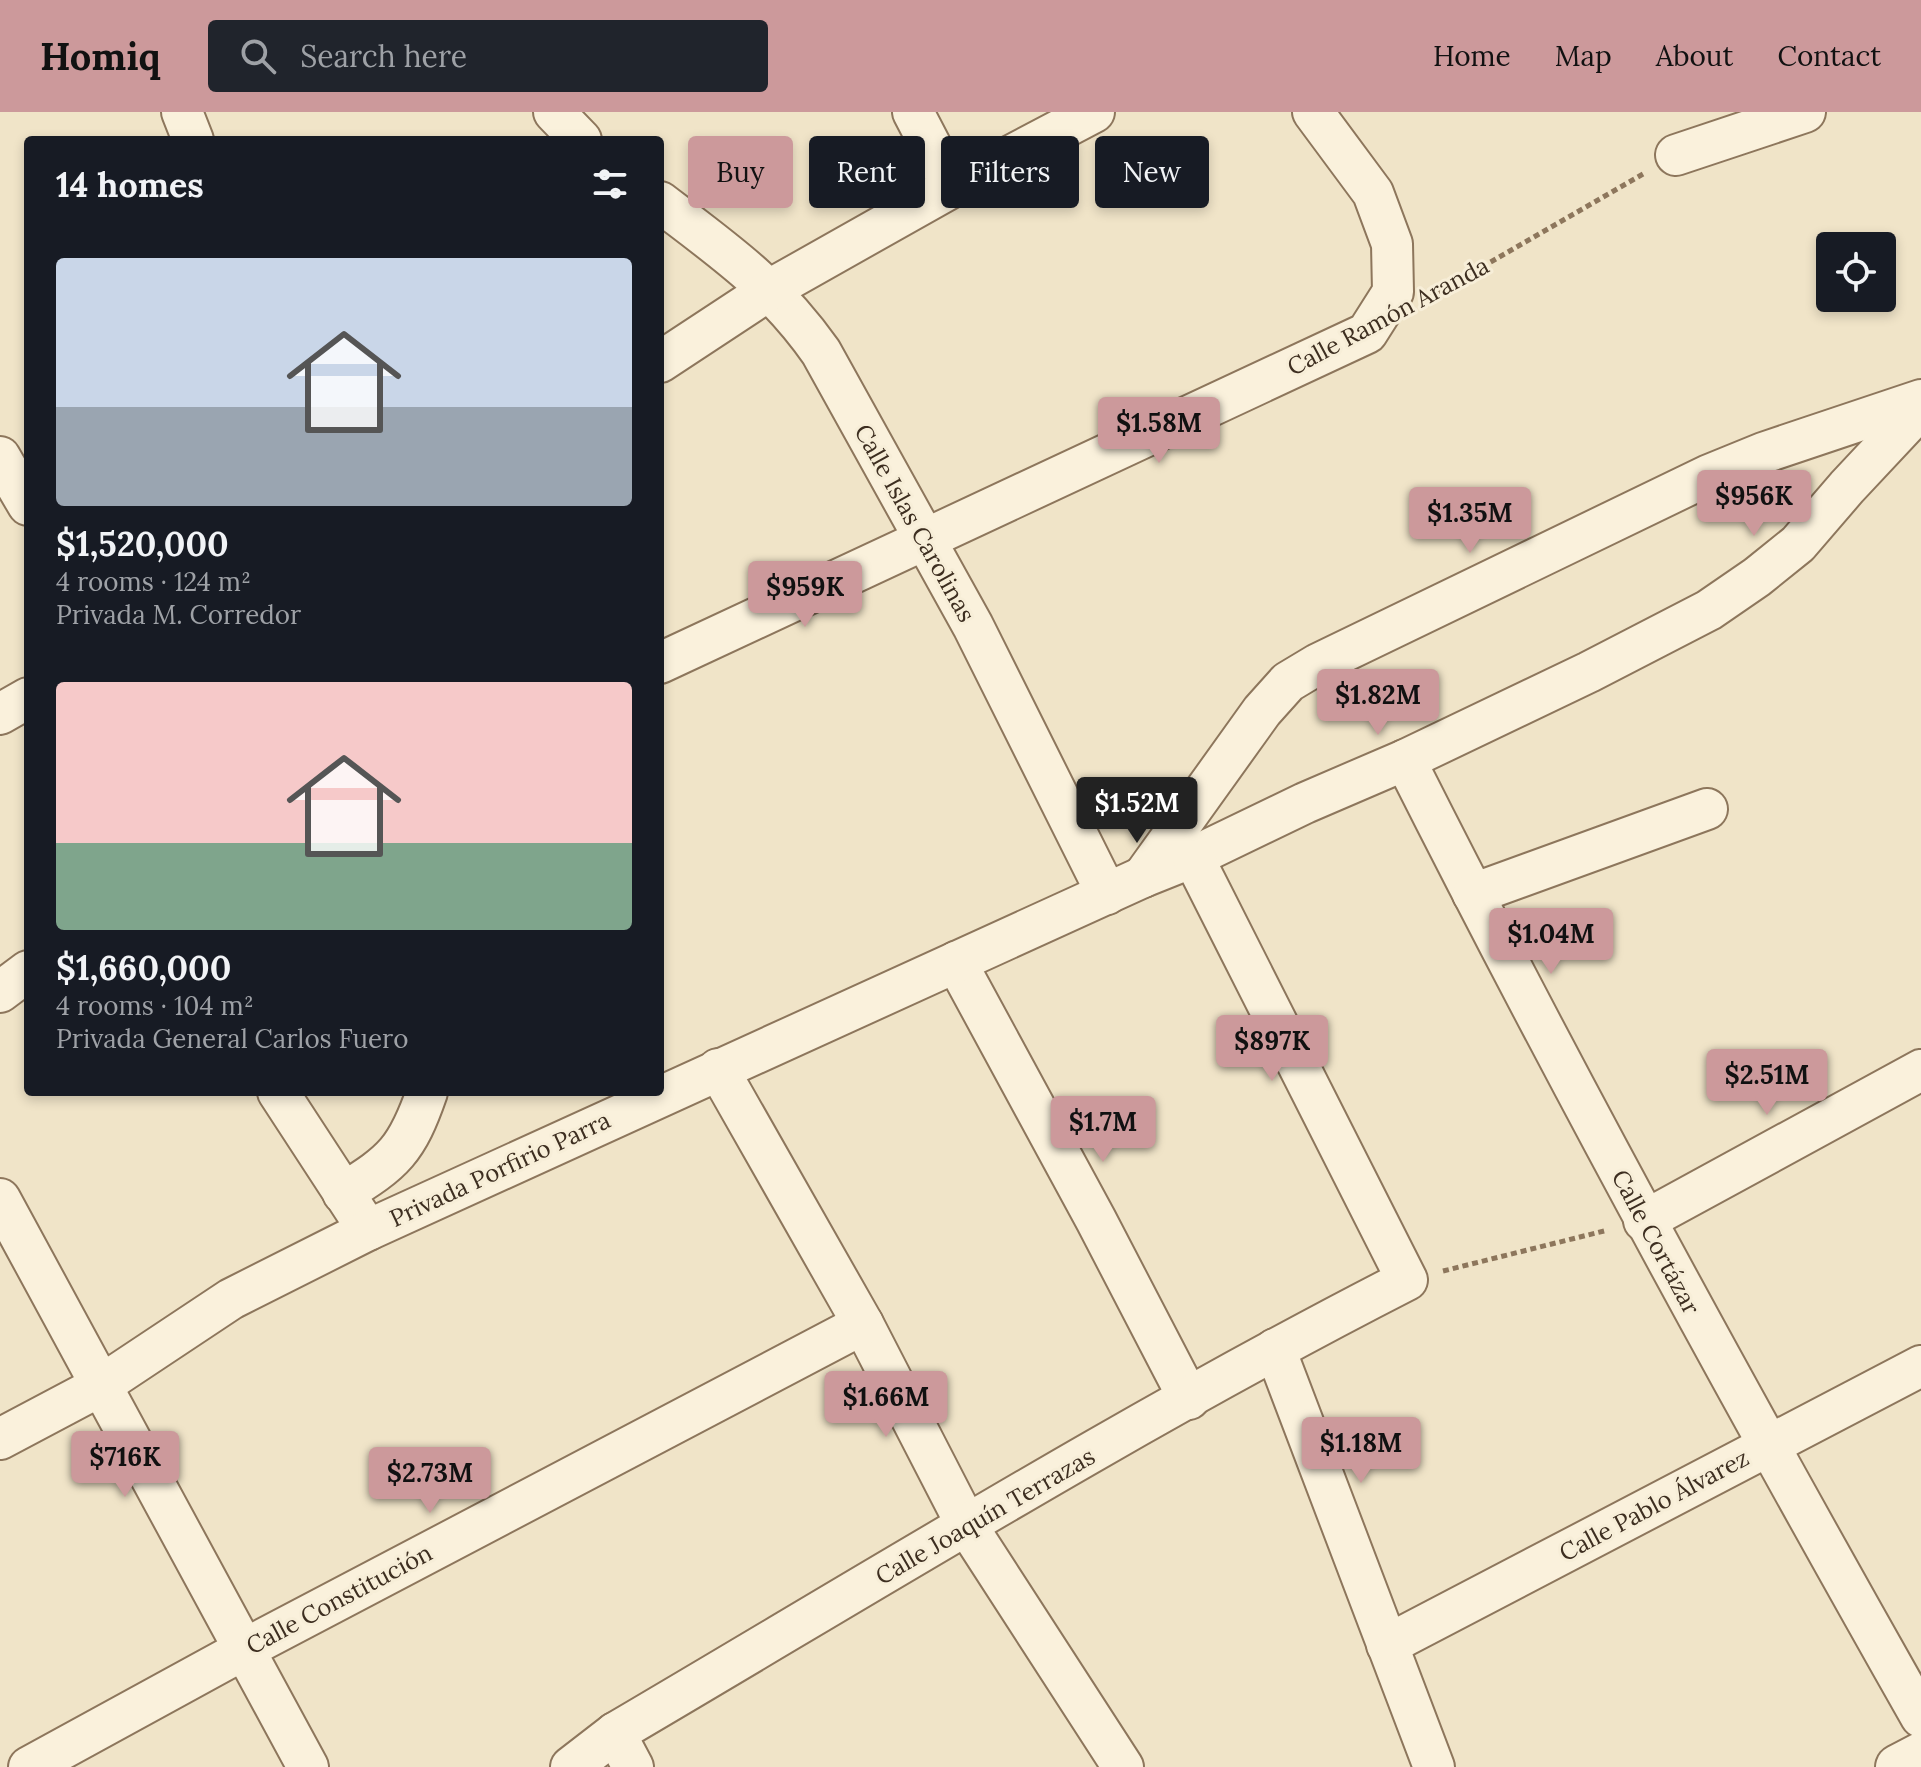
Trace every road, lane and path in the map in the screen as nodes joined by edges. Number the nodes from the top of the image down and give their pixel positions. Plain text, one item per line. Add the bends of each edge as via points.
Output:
1 (182, 112) edge
2 (554, 112) edge
3 (913, 112) edge
4 (1094, 112) edge
5 (1313, 112) edge
6 (1805, 112) edge
7 (191, 136) edge
8 (577, 136) edge
9 (1049, 136) edge
10 (1676, 155) joint
11 (941, 166) edge
12 (941, 193) edge
13 (664, 205) edge
14 (771, 289) junction
15 (1421, 302) dead end
16 (664, 359) edge
17 (1921, 400) edge
18 (1921, 408) edge
19 (0, 457) edge
20 (24, 498) edge
21 (924, 539) junction
22 (664, 661) edge
23 (24, 700) edge
24 (0, 714) edge
25 (1405, 760) junction
26 (1707, 809) dead end
27 (1193, 857) junction
28 (1143, 877) junction
29 (1107, 894) junction
30 (1473, 894) junction
31 (956, 962) junction
32 (24, 974) edge
33 (0, 992) edge
34 (718, 1069) junction
35 (1921, 1070) edge
36 (664, 1091) edge
37 (281, 1096) edge
38 (425, 1096) edge
39 (652, 1096) edge
40 (343, 1193) junction
41 (0, 1199) edge
42 (1644, 1221) junction
43 (368, 1230) junction
44 (1407, 1280) junction
45 (863, 1324) junction
46 (1275, 1349) junction
47 (1921, 1366) edge
48 (100, 1386) junction
49 (1189, 1399) junction
50 (0, 1439) edge
51 (1768, 1446) junction
52 (967, 1526) junction
53 (1387, 1645) junction
54 (243, 1650) junction
55 (1921, 1717) edge
56 (624, 1750) edge
57 (1921, 1755) edge
58 (29, 1767) edge
59 (308, 1767) edge
60 (571, 1767) edge
61 (1123, 1767) edge
62 (1434, 1767) edge
63 (1898, 1767) edge

1 - 7 street
2 - 8 street
3 - 11 street
4 - 9 street
5 - 21 street, Calle Ramón Aranda via 1373,193 1392,244 1393,292 1367,333
6 - 10 street
10 - 15 path, Calle Ramón Aranda
12 - 14 street
13 - 14 street, Calle Islas Carolinas
14 - 16 street
14 - 21 street, Calle Islas Carolinas via 821,352
17 - 28 street via 1709,475 1288,682
18 - 25 street via 1798,544 1709,610
19 - 20 street
21 - 22 street, Calle Ramón Aranda
21 - 29 street, Calle Islas Carolinas
23 - 24 street
25 - 27 street
25 - 30 street, Calle Cortázar
26 - 30 street
27 - 28 street, Privada Porfirio Parra
27 - 44 street
28 - 29 street, Privada Porfirio Parra
29 - 31 street, Privada Porfirio Parra
30 - 42 street, Calle Cortázar
31 - 34 street, Privada Porfirio Parra
31 - 49 street
32 - 33 street
34 - 36 street, Privada Porfirio Parra
34 - 45 street
35 - 42 street
37 - 40 street
38 - 40 street via 397,1155
39 - 43 street, Privada Porfirio Parra
40 - 43 street
41 - 48 street
42 - 44 path
42 - 51 street, Calle Cortázar
43 - 48 street, Privada Porfirio Parra via 231,1299
44 - 46 street, Calle Joaquín Terrazas
45 - 52 street
45 - 54 street, Calle Constitución
46 - 49 street, Calle Joaquín Terrazas
46 - 53 street
47 - 51 street, Calle Pablo Álvarez
48 - 50 street, Privada Porfirio Parra
48 - 54 street
49 - 52 street, Calle Joaquín Terrazas
51 - 53 street, Calle Pablo Álvarez
51 - 55 street, Calle Cortázar
52 - 56 street, Calle Joaquín Terrazas
52 - 61 street
53 - 62 street
54 - 58 street, Calle Constitución
54 - 59 street
56 - 60 street, Calle Joaquín Terrazas
57 - 63 street

